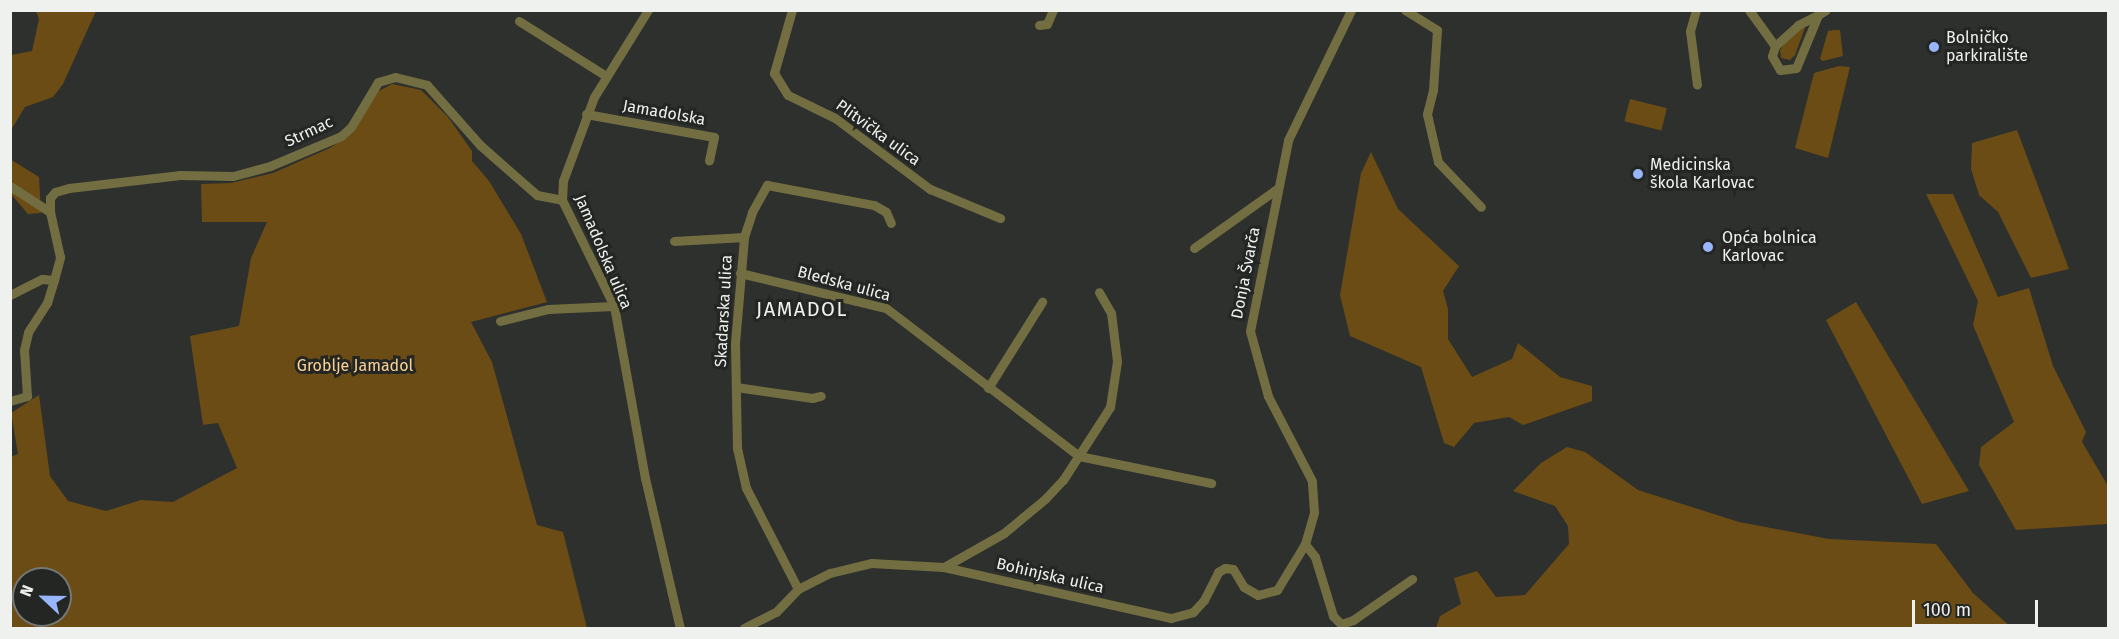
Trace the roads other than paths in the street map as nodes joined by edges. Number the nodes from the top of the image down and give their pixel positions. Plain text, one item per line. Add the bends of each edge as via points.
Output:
1 (648, 10) edge
2 (792, 10) edge
3 (1053, 10) edge
4 (1351, 10) edge
5 (1405, 10) edge
6 (1696, 10) edge
7 (1749, 10) edge
8 (1822, 13) edge
9 (519, 21) dead end
10 (1040, 26) dead end
11 (1775, 46) junction
12 (606, 76) junction
13 (1697, 85) dead end
14 (586, 114) junction
15 (710, 160) dead end
16 (10, 186) edge
17 (1278, 188) junction
18 (562, 200) junction
19 (1480, 207) dead end
20 (50, 212) junction
21 (1000, 218) dead end
22 (891, 223) dead end
23 (744, 237) junction
24 (674, 241) dead end
25 (1194, 248) dead end
26 (740, 273) junction
27 (54, 280) junction
28 (1099, 292) dead end
29 (10, 295) edge
30 (1042, 302) dead end
31 (614, 306) junction
32 (500, 321) dead end
33 (736, 387) junction
34 (988, 388) junction
35 (822, 396) dead end
36 (10, 401) edge
37 (1079, 456) junction
38 (1211, 483) dead end
39 (1305, 544) junction
40 (944, 567) junction
41 (1412, 579) dead end
42 (798, 589) junction
43 (680, 628) edge
44 (744, 628) edge

1 - 12 street, Jamadolska ulica
2 - 21 street, Plitvička ulica via 774,73 788,95 835,118 930,189
3 - 10 street via 1047,24
4 - 17 street, Donja Švarča via 1288,140
5 - 19 street via 1437,30 1433,90 1427,114 1438,162
6 - 13 street via 1690,32
7 - 11 street
8 - 11 street via 1798,25
8 - 11 street via 1796,68 1788,72 1774,64
9 - 12 street
12 - 14 street, Jamadolska ulica
14 - 15 street, Jamadolska via 714,137
14 - 18 street, Jamadolska ulica via 563,181
16 - 20 street
17 - 25 street
17 - 39 street, Donja Švarča via 1250,331 1268,396 1312,481 1314,512
18 - 20 street, Strmac via 537,195 480,145 427,85 395,77 378,82 351,127 341,136 270,166 233,176 157,176 69,188 50,198
18 - 31 street, Jamadolska ulica
20 - 27 street via 60,250
22 - 23 street, Skadarska ulica via 886,212 874,205 767,185
23 - 24 street, Skadarska ulica
23 - 26 street, Skadarska ulica
26 - 33 street, Skadarska ulica
26 - 34 street, Bledska ulica via 885,308
27 - 29 street via 42,279
27 - 36 street via 47,303 28,332 24,350 27,396
28 - 37 street via 1111,313 1118,361 1110,407
30 - 34 street
31 - 32 street via 548,309
31 - 43 street, Jamadolska ulica via 648,489
33 - 35 street, Skadarska ulica via 812,398
33 - 42 street, Skadarska ulica via 737,448 746,488
34 - 37 street, Bledska ulica
37 - 38 street, Bledska ulica
37 - 40 street via 1063,480 1024,517
39 - 40 street, Bohinjska ulica via 1277,590 1258,594 1244,587 1233,569 1225,568 1218,572 1193,612 1171,618
39 - 41 street via 1315,557 1333,616 1341,624 1353,620
40 - 42 street, Bohinjska ulica via 871,563 830,573
42 - 44 street, Bohinjska ulica via 776,612

